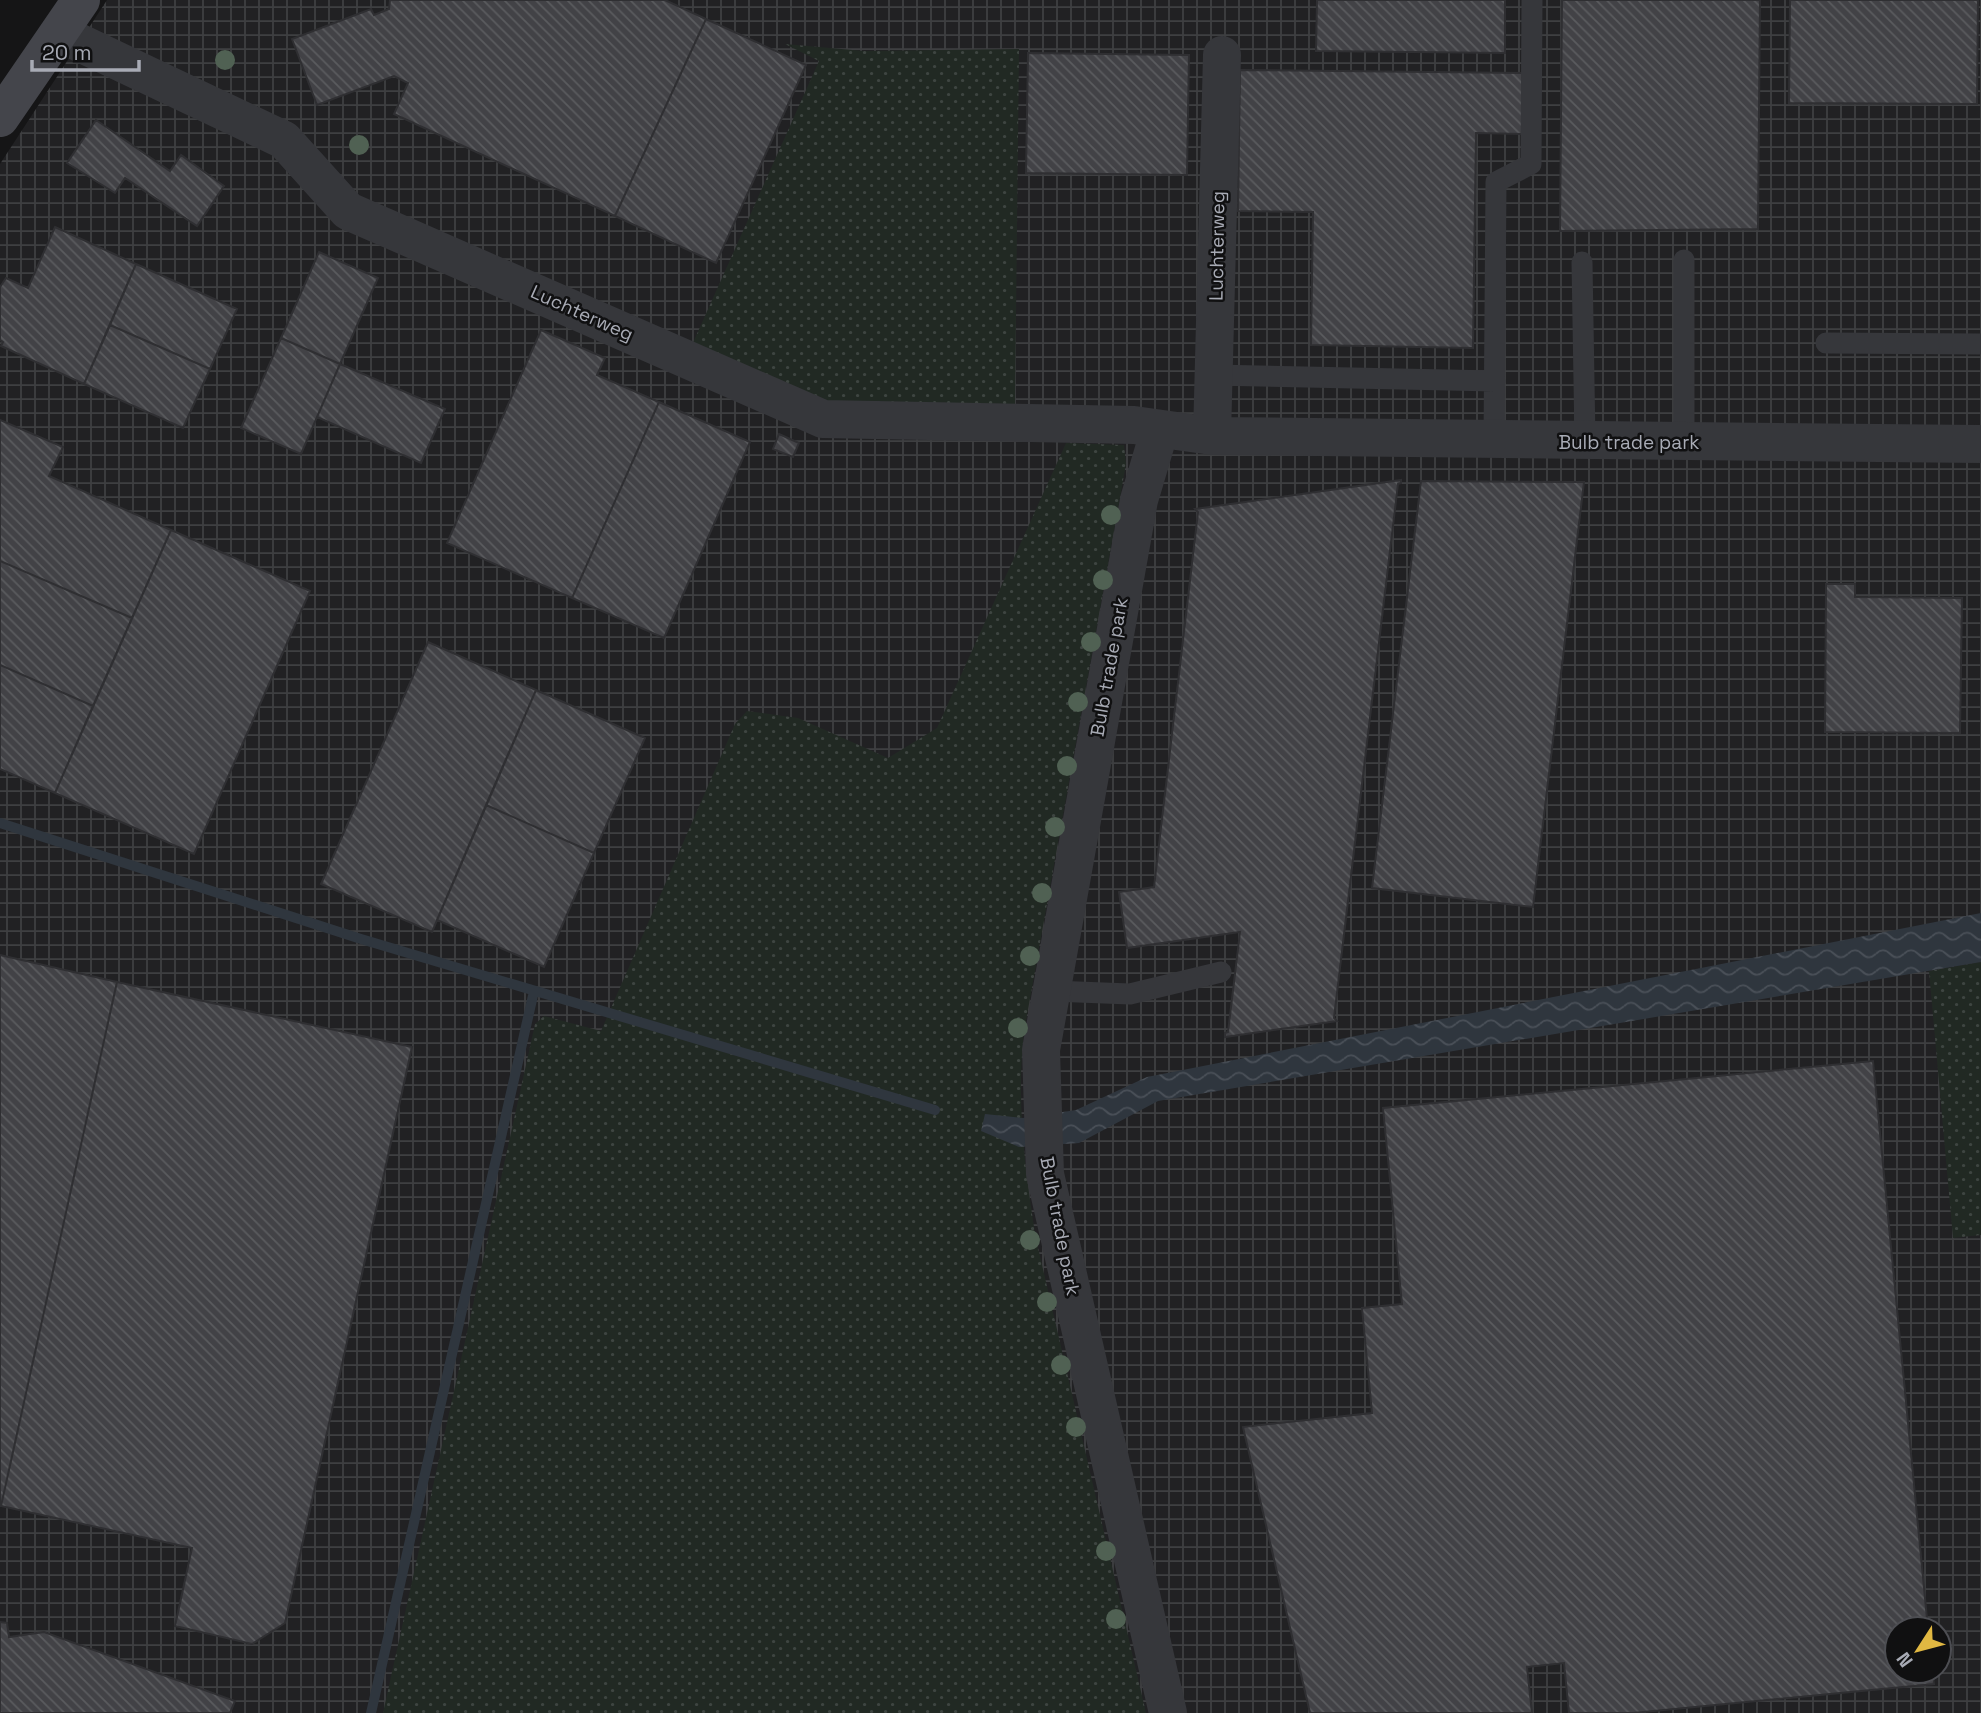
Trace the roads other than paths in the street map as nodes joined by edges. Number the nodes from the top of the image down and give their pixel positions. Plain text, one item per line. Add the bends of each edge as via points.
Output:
1 (81, 0) edge
2 (1532, 0) edge
3 (59, 33) junction
4 (1222, 55) dead end
5 (0, 118) edge
6 (1684, 260) dead end
7 (1582, 262) dead end
8 (1826, 343) dead end
9 (1981, 344) edge
10 (1213, 375) junction
11 (1494, 381) junction
12 (1160, 429) junction
13 (1212, 436) junction
14 (1494, 441) junction
15 (1585, 442) junction
16 (1684, 442) junction
17 (1981, 444) edge
18 (1221, 972) dead end
19 (1052, 991) junction
20 (1168, 1713) edge

1 - 3 main road
2 - 11 lane via 1531,164 1496,182
3 - 5 main road
3 - 12 street, Luchterweg via 284,140 348,211 823,419
4 - 10 street, Luchterweg
6 - 16 lane
7 - 15 lane
8 - 9 lane
10 - 11 lane
10 - 13 street, Luchterweg
11 - 14 lane
12 - 13 street, Bulb trade park
12 - 19 street, Bulb trade park via 1139,500
13 - 14 street, Bulb trade park
14 - 15 street, Bulb trade park
15 - 16 street, Bulb trade park
16 - 17 street, Bulb trade park
18 - 19 lane via 1130,994
19 - 20 street, Bulb trade park via 1041,1050 1045,1174

